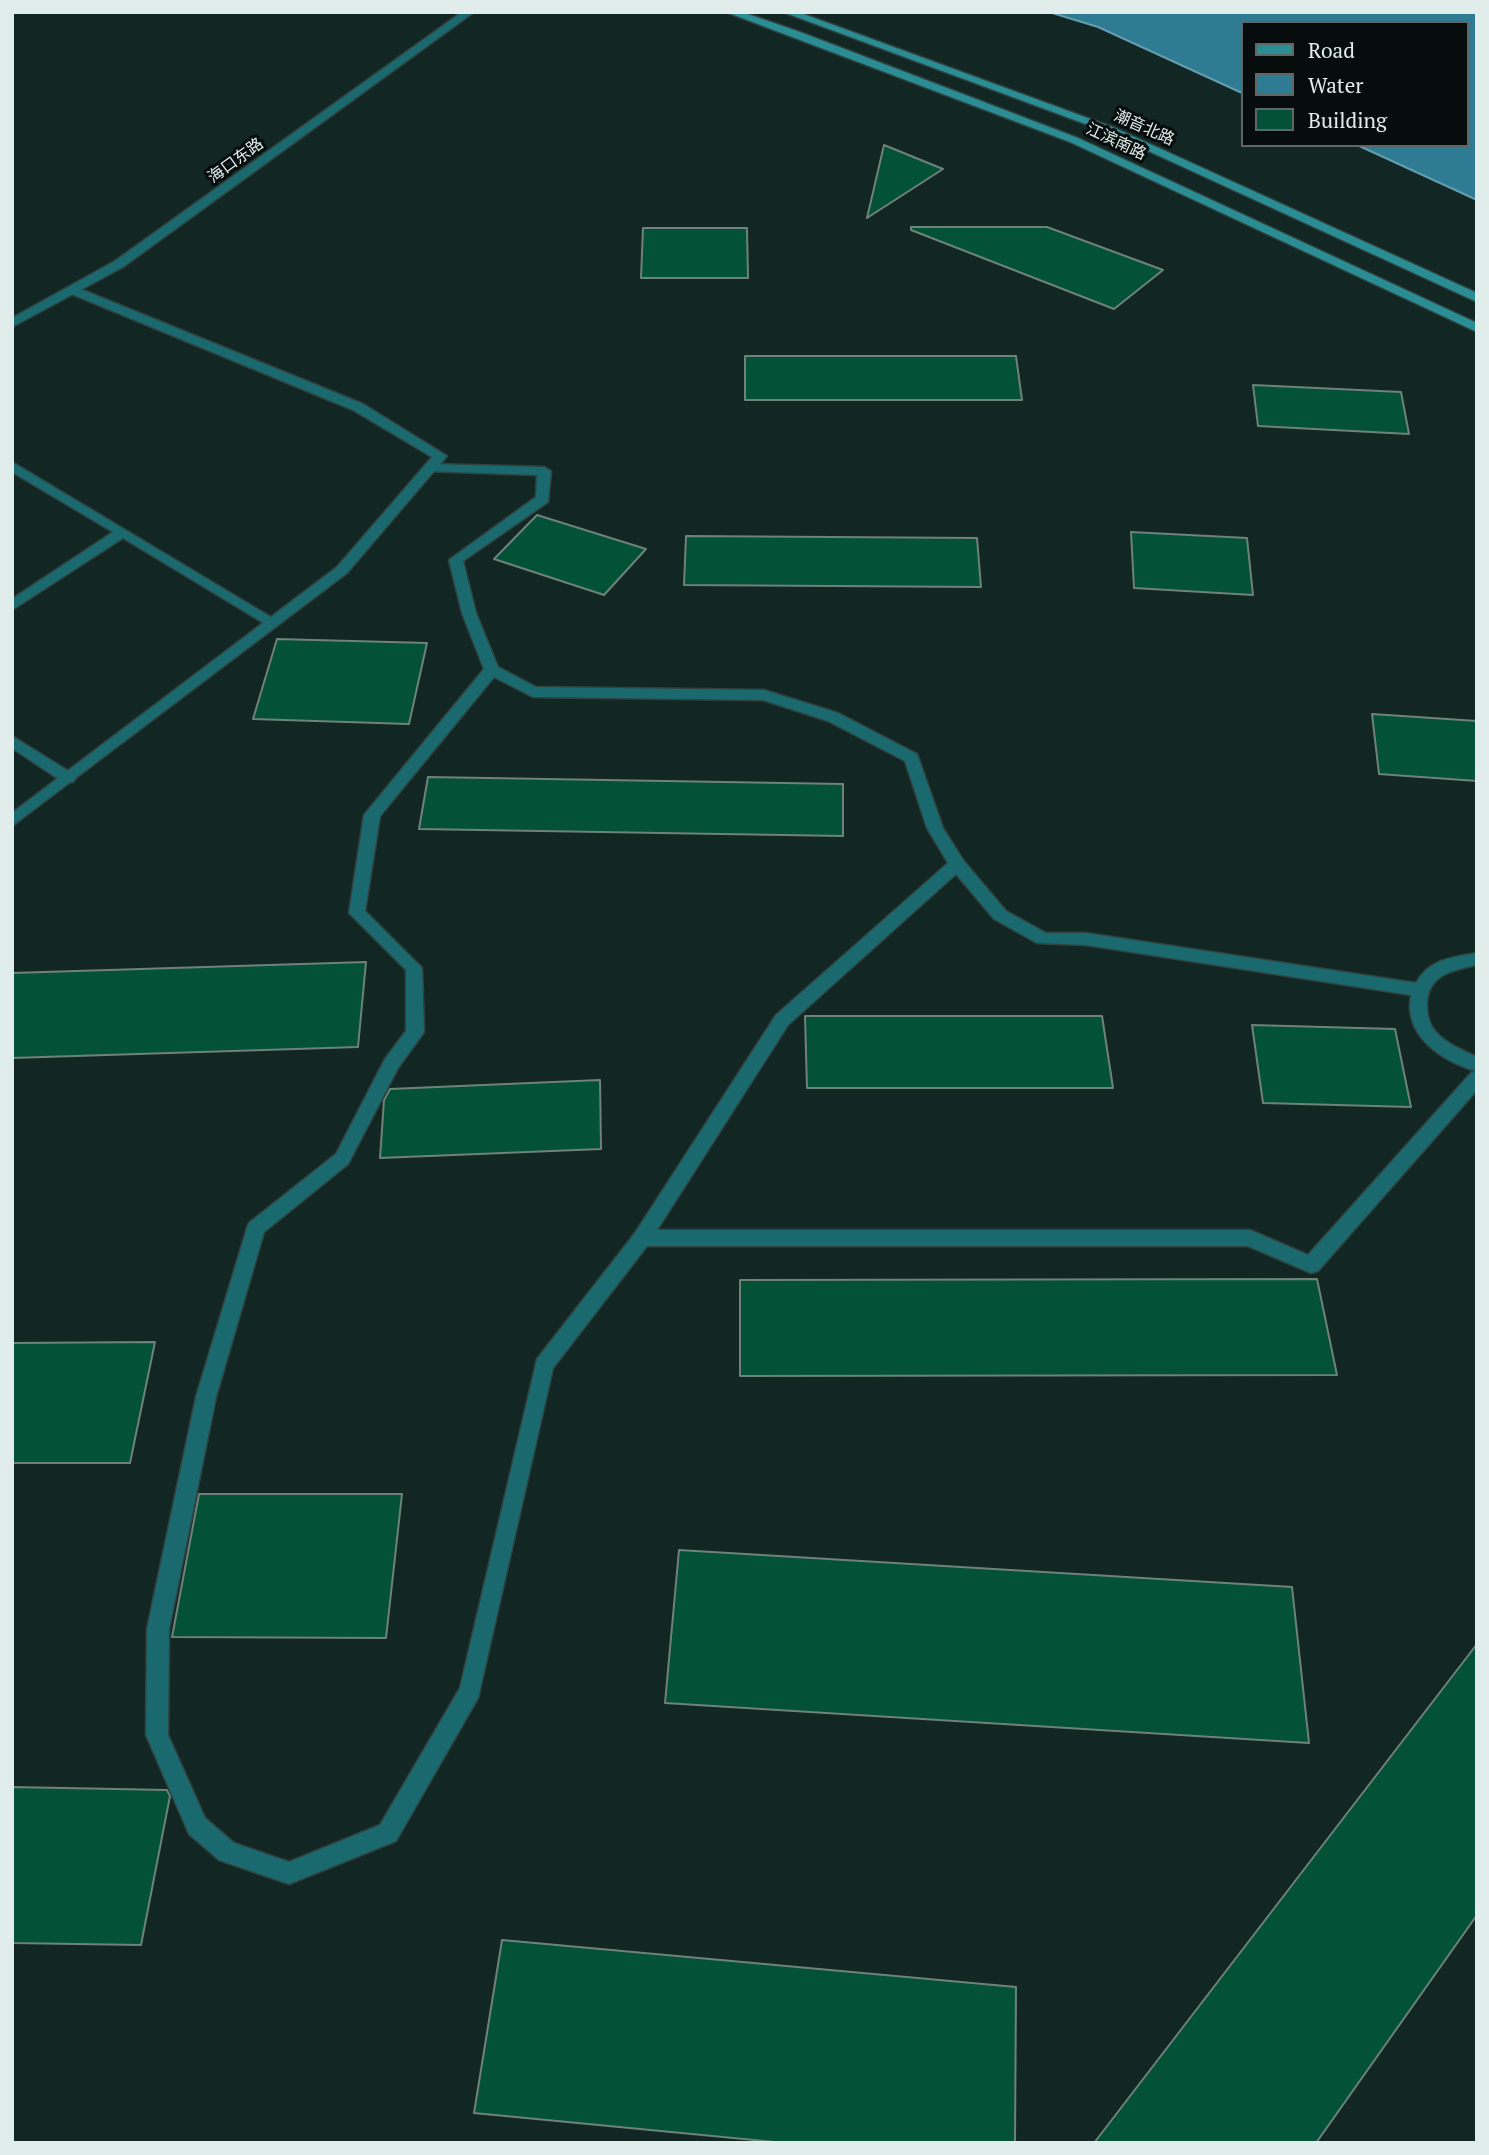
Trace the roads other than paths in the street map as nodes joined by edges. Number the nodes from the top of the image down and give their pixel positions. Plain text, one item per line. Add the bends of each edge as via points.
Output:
1 (470, 12) edge
2 (730, 12) edge
3 (788, 12) edge
4 (72, 290) junction
5 (1477, 298) edge
6 (12, 323) edge
7 (1477, 328) edge
8 (12, 466) edge
9 (430, 468) junction
10 (123, 532) junction
11 (12, 606) edge
12 (272, 622) junction
13 (492, 670) junction
14 (12, 741) edge
15 (68, 778) junction
16 (12, 821) edge
17 (957, 864) junction
18 (1477, 959) edge
19 (1420, 990) junction
20 (1477, 1065) edge
21 (1477, 1078) edge
22 (642, 1238) junction

1 - 4 street, 海口东路 via 119,264
2 - 7 main road, 江滨南路 via 1074,140
3 - 5 main road, 潮音北路 via 1111,130
4 - 6 street, 海口东路
4 - 9 street via 358,407 440,456
8 - 10 street
9 - 12 street via 342,570
9 - 13 street via 544,471 543,499 456,561 469,613
10 - 11 street
10 - 12 street
12 - 15 street
13 - 17 street via 533,692 764,695 833,717 912,758 935,828
13 - 22 street via 372,815 357,912 414,968 415,1032 391,1064 342,1159 256,1228 206,1397 158,1629 157,1735 197,1826 227,1852 289,1873 388,1833 470,1691 544,1365
14 - 15 street
15 - 16 street
17 - 19 street via 1000,915 1043,939 1086,939
17 - 22 street via 782,1020
18 - 19 street via 1432,973
19 - 20 street via 1417,1012 1432,1040
21 - 22 street via 1311,1265 1250,1238

